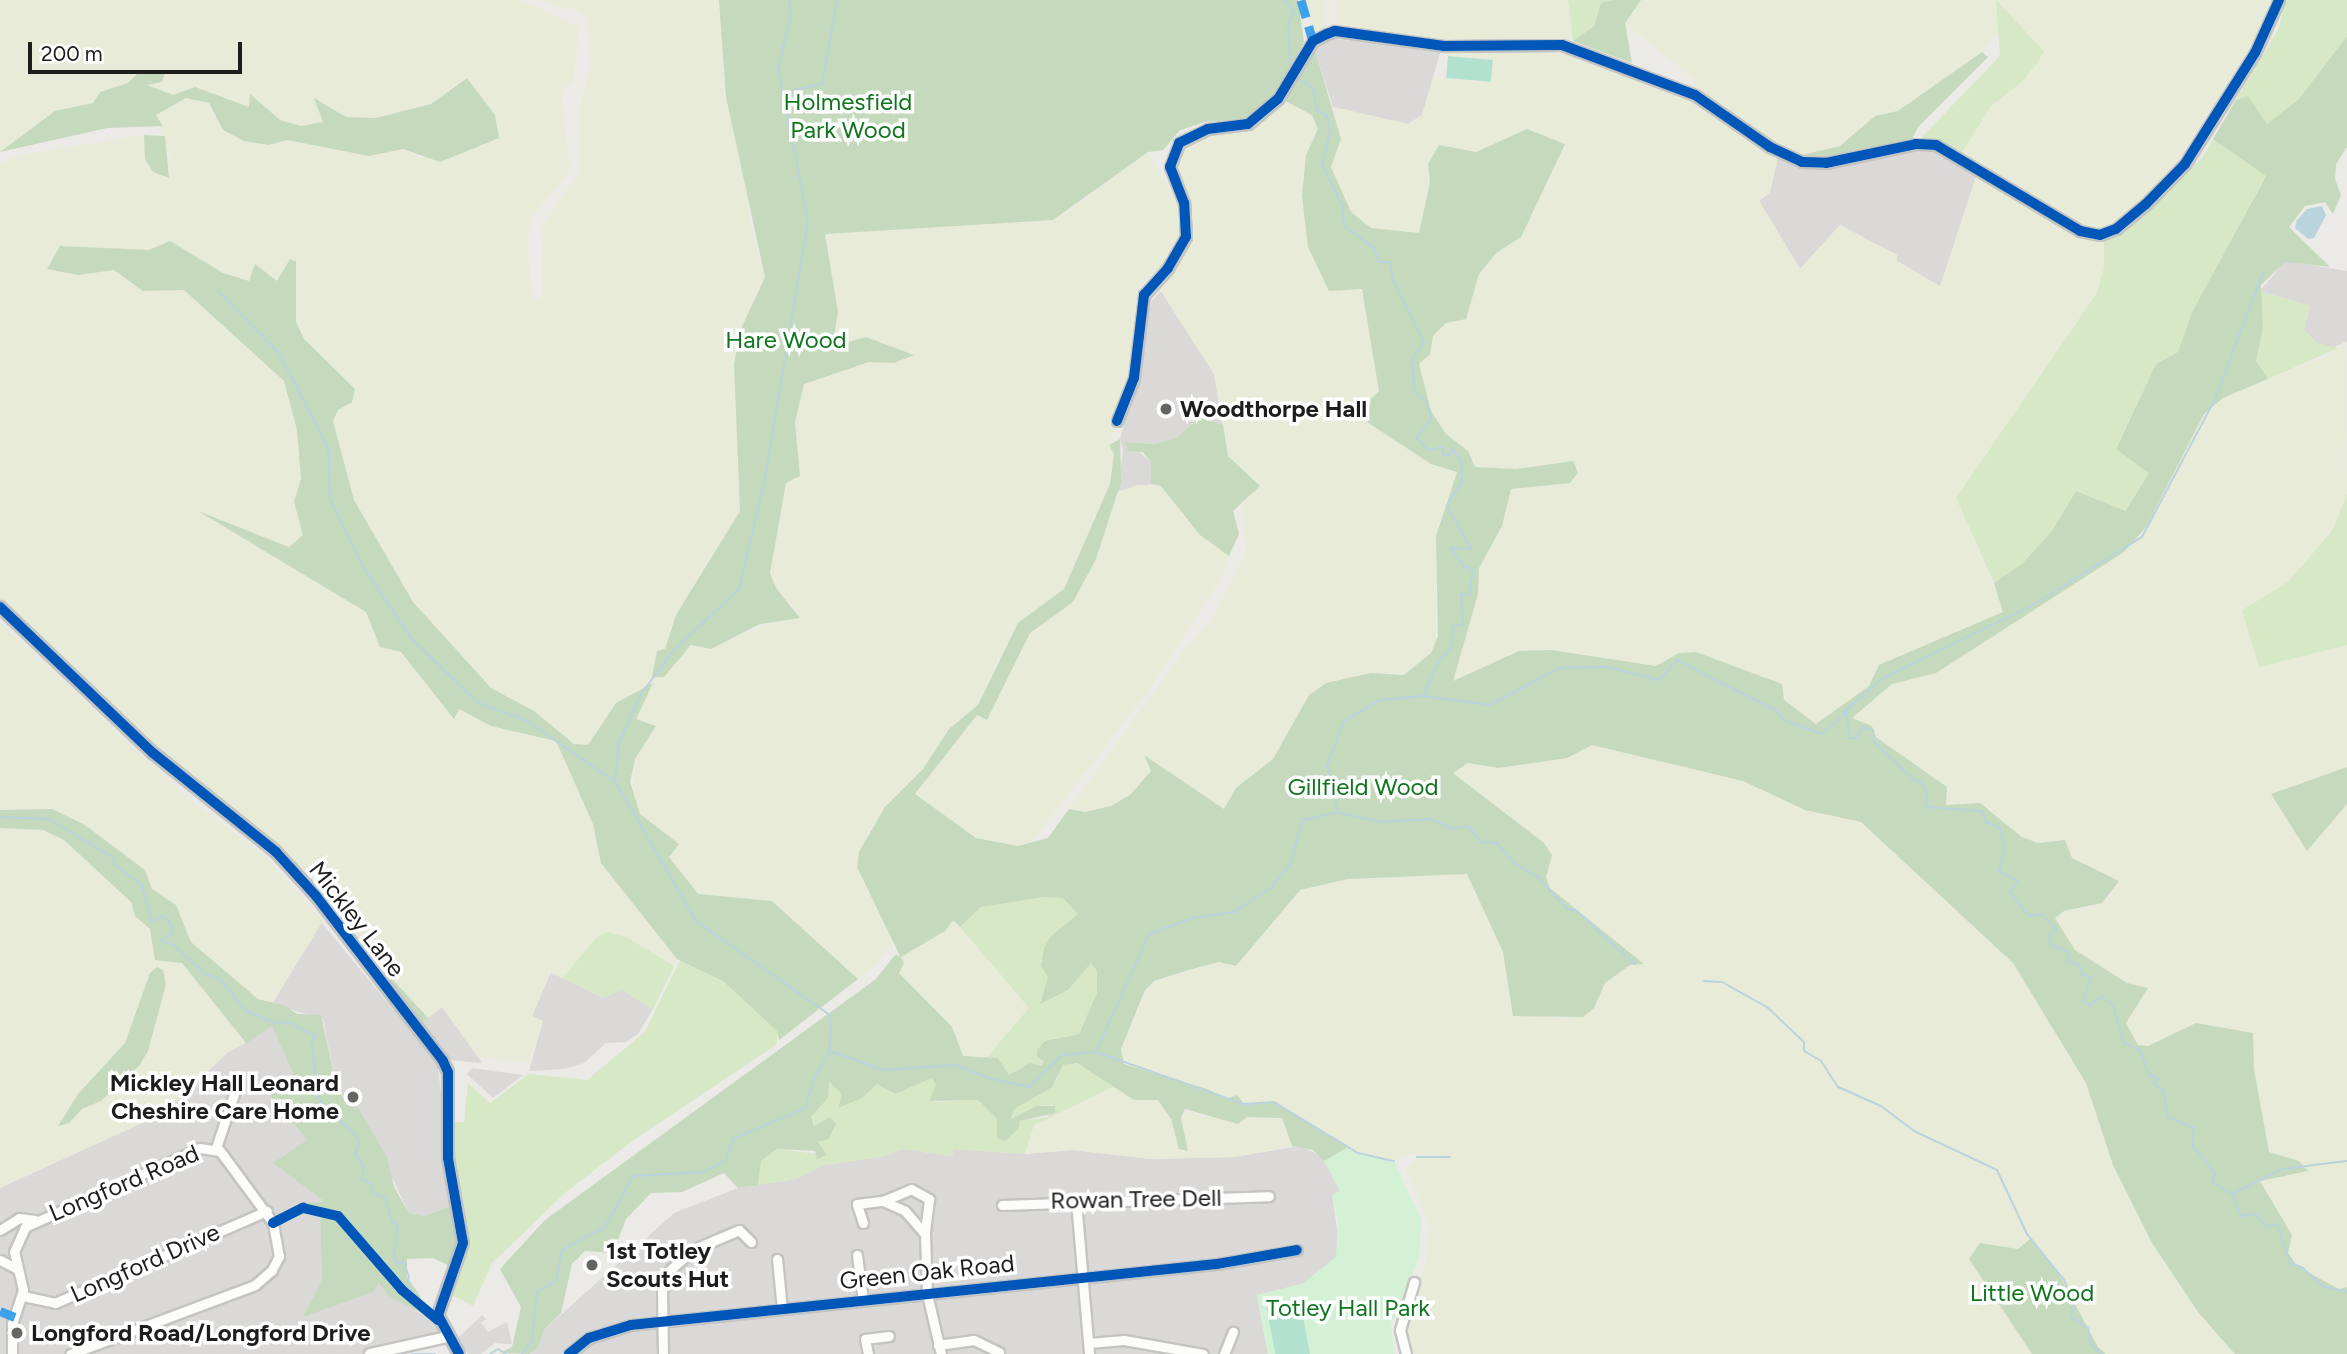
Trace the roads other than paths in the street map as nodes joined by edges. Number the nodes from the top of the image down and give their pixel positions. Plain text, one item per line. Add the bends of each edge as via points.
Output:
1 (2279, 0) edge
2 (1118, 421) dead end
3 (0, 607) edge
4 (234, 1094) dead end
5 (216, 1148) junction
6 (1269, 1196) dead end
7 (883, 1200) junction
8 (1076, 1202) junction
9 (1002, 1205) dead end
10 (267, 1210) junction
11 (36, 1220) junction
12 (863, 1223) dead end
13 (0, 1230) edge
14 (925, 1234) junction
15 (751, 1242) dead end
16 (1297, 1250) dead end
17 (857, 1255) dead end
18 (777, 1259) dead end
19 (0, 1260) edge
20 (16, 1268) junction
21 (1084, 1275) junction
22 (1414, 1282) dead end
23 (927, 1294) junction
24 (23, 1296) junction
25 (863, 1300) junction
26 (782, 1309) junction
27 (664, 1322) junction
28 (1233, 1332) dead end
29 (889, 1336) dead end
30 (447, 1337) junction
31 (1089, 1343) junction
32 (939, 1350) edge
33 (999, 1352) dead end
34 (373, 1353) edge
35 (12, 1354) edge
36 (70, 1354) edge
37 (459, 1354) edge
38 (569, 1354) edge
39 (663, 1354) edge
40 (868, 1354) edge
41 (1090, 1354) edge
42 (1203, 1354) edge
43 (1224, 1354) edge
44 (1406, 1354) edge

1 - 2 street via 2255,53 2185,164 2145,205 2116,229 2100,235 2080,231 1936,145 1916,144 1825,163 1802,162 1770,147 1695,95 1562,45 1444,46 1327,34 1313,41 1278,99 1248,124 1208,129 1179,143 1170,167 1184,203 1186,236 1168,268 1144,295 1134,378
3 - 30 street, Mickley Lane via 153,753 276,852 443,1061 448,1072 448,1158 463,1242 439,1309
4 - 5 street
5 - 10 street, Longford Road
5 - 11 street, Longford Road via 200,1148
6 - 8 street, Rowan Tree Dell
7 - 12 street via 857,1204
7 - 14 street via 905,1211
7 - 14 street via 911,1189 929,1199
8 - 9 street, Rowan Tree Dell
8 - 21 street
10 - 24 street, Longford Drive via 55,1303
10 - 36 street via 279,1256 265,1279
11 - 13 street, Longford Road via 19,1218
11 - 20 street, Longford Road via 20,1235 14,1252
14 - 23 street
15 - 27 street via 738,1230 683,1256 665,1281
16 - 21 street, Green Oak Road via 1217,1264
17 - 25 street
18 - 26 street
19 - 20 street
20 - 24 street, Longford Road
21 - 23 street, Green Oak Road
21 - 31 street
22 - 44 street via 1400,1331
23 - 25 street, Green Oak Road
23 - 32 street
24 - 35 street via 12,1324
25 - 26 street, Green Oak Road
26 - 27 street, Green Oak Road
27 - 38 street, Green Oak Road via 600,1334
27 - 39 street
28 - 43 street
29 - 40 street via 865,1339
30 - 34 street
30 - 37 street, Mickley Lane
31 - 41 street
31 - 42 street via 1124,1340
32 - 33 street via 974,1340

